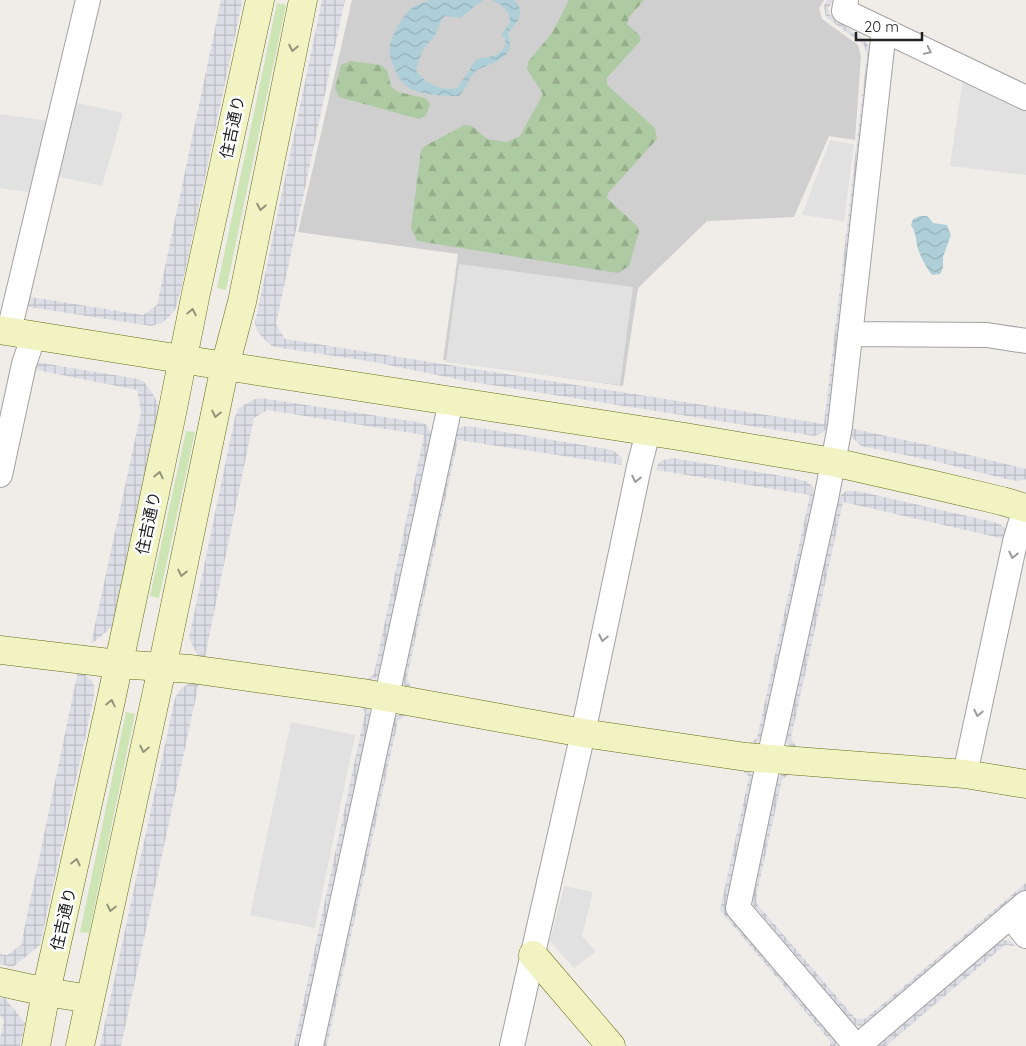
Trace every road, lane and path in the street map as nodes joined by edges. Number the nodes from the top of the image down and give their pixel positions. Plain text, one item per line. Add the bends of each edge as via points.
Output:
1 (88, 0) edge
2 (260, 0) edge
3 (303, 0) edge
4 (846, 0) edge
5 (884, 30) junction
6 (1026, 98) edge
7 (14, 332) edge
8 (850, 334) junction
9 (1026, 341) edge
10 (183, 360) junction
11 (226, 366) junction
12 (451, 401) junction
13 (648, 432) junction
14 (833, 462) junction
15 (0, 475) edge
16 (1025, 508) edge
17 (0, 650) edge
18 (118, 664) junction
19 (162, 668) junction
20 (386, 698) junction
21 (583, 733) junction
22 (769, 759) junction
23 (964, 774) junction
24 (1026, 784) edge
25 (1018, 910) edge
26 (1026, 936) edge
27 (533, 955) junction
28 (0, 982) edge
29 (46, 992) junction
30 (90, 999) junction
31 (36, 1046) edge
32 (80, 1046) edge
33 (311, 1046) edge
34 (512, 1046) edge
35 (611, 1046) edge
36 (857, 1046) edge

1 - 7 street
10 -> 2 street, 住吉通り
3 -> 11 street
4 - 5 street via 844,11
5 -> 6 street
5 - 8 street
7 - 10 street
7 - 15 street via 24,364
8 - 9 street via 987,335
8 - 14 street
10 - 11 street
18 -> 10 street, 住吉通り
11 - 12 street
11 -> 19 street
12 - 13 street
12 - 20 street
13 - 14 street
13 -> 21 street
14 - 16 street
14 - 22 street
16 -> 23 street
17 - 18 street
18 - 19 street
29 -> 18 street, 住吉通り
19 - 20 street via 192,669
19 -> 30 street
20 - 21 street
20 - 33 street
21 - 22 street
21 - 27 street
22 - 23 street
22 - 36 street via 738,908
23 - 24 street
25 - 26 street
25 - 36 street
27 - 34 street
27 - 35 street
28 - 29 street
29 - 30 street
29 - 31 street, 住吉通り
30 - 32 street

